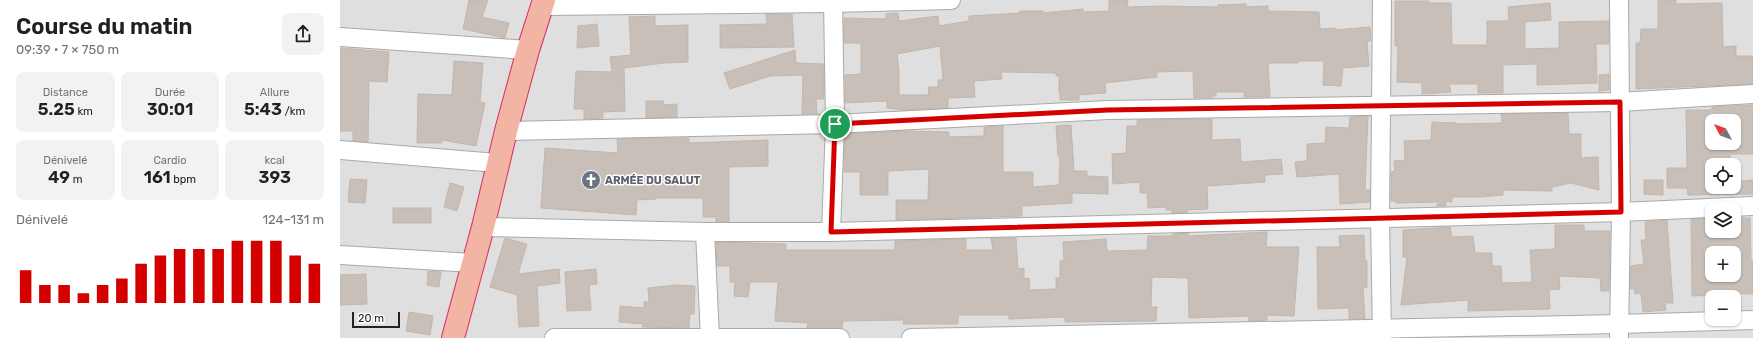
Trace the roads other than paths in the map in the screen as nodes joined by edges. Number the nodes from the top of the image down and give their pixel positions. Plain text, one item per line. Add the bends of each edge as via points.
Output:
1 (952, 0) edge
2 (1382, 0) edge
3 (1619, 0) edge
4 (833, 2) edge
5 (543, 3) edge
6 (340, 37) edge
7 (528, 50) junction
8 (1753, 94) edge
9 (1620, 102) junction
10 (1381, 104) junction
11 (835, 124) junction
12 (506, 131) junction
13 (340, 150) edge
14 (497, 163) junction
15 (1753, 206) edge
16 (1621, 212) junction
17 (1380, 217) junction
18 (483, 227) junction
19 (706, 232) junction
20 (831, 232) junction
21 (340, 254) edge
22 (473, 263) junction
23 (1753, 320) edge
24 (1619, 331) edge
25 (1381, 333) edge
26 (453, 338) edge
27 (554, 338) edge
28 (710, 338) edge
29 (840, 338) edge
30 (911, 338) edge

1 - 4 street
2 - 10 street
3 - 9 street
4 - 5 street
4 - 11 street
5 - 7 highway
6 - 7 street
7 - 12 highway
8 - 9 street
9 - 10 street
9 - 16 street
10 - 11 street via 1108,110
10 - 17 street
11 - 12 street
11 - 20 street
12 - 14 highway
13 - 14 street
14 - 18 highway
15 - 16 street
16 - 17 street
16 - 24 street
17 - 20 street
17 - 25 street
18 - 19 street
18 - 22 highway
19 - 20 street
19 - 28 street
21 - 22 street
22 - 26 highway
23 - 24 street
24 - 25 street
25 - 30 street
27 - 28 street
28 - 29 street

